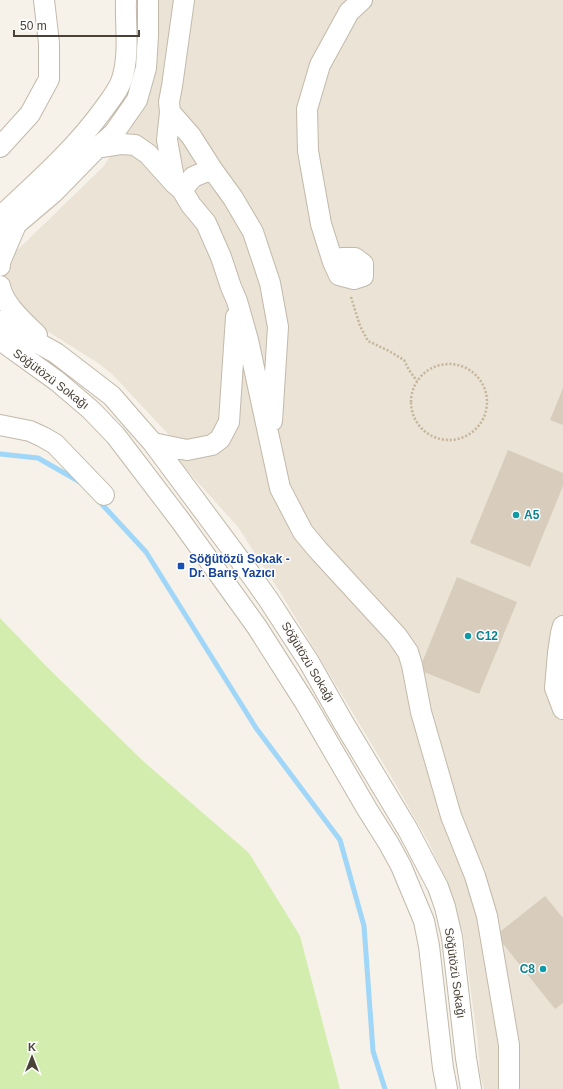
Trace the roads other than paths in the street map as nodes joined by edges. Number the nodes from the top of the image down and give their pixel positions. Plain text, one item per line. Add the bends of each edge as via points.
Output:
1 (44, 0) edge
2 (126, 0) edge
3 (148, 0) edge
4 (184, 0) edge
5 (362, 0) edge
6 (170, 112) junction
7 (0, 147) edge
8 (97, 148) junction
9 (212, 170) junction
10 (178, 187) junction
11 (8, 220) edge
12 (0, 238) edge
13 (0, 266) edge
14 (338, 269) road end
15 (0, 286) edge
16 (237, 301) junction
17 (0, 321) edge
18 (278, 327) junction
19 (0, 340) edge
20 (248, 340) junction
21 (56, 353) junction
22 (0, 425) edge
23 (153, 443) junction
24 (270, 445) junction
25 (104, 495) dead end
26 (563, 626) edge
27 (563, 709) edge
28 (447, 1089) edge
29 (471, 1089) edge
30 (508, 1089) edge

1 - 7 street via 49,43 49,79 30,114
2 - 11 street via 126,54 122,80 113,97
3 - 8 street via 146,68 137,100 114,133
4 - 6 street via 169,102
5 - 14 street via 349,12 320,65 307,109 308,151 321,224
6 - 9 street via 190,136
6 - 10 street via 167,140
8 - 10 street via 122,144 135,145 148,154
8 - 11 street via 53,193
9 - 10 street via 193,177
9 - 18 street via 233,198 252,232 270,283
10 - 16 street via 206,223
11 - 12 street
11 - 13 street
15 - 21 street via 6,300 20,318
16 - 20 street
16 - 23 street via 229,422 220,439 212,445 187,450
17 - 21 street, Söğütözü Sokağı
18 - 20 street via 270,337
18 - 24 street
19 - 28 street, Söğütözü Sokağı via 57,381 116,436 257,627 306,704 389,844 404,872 424,921
20 - 24 street
21 - 23 street, Söğütözü Sokağı via 112,396
22 - 25 street via 30,432 55,444
23 - 29 street, Söğütözü Sokağı via 268,599 309,662 408,830 438,887 452,937
24 - 30 street via 280,488 303,532 398,636 408,652 421,712 451,816 475,876 487,916 509,1045
26 - 27 street via 555,688

